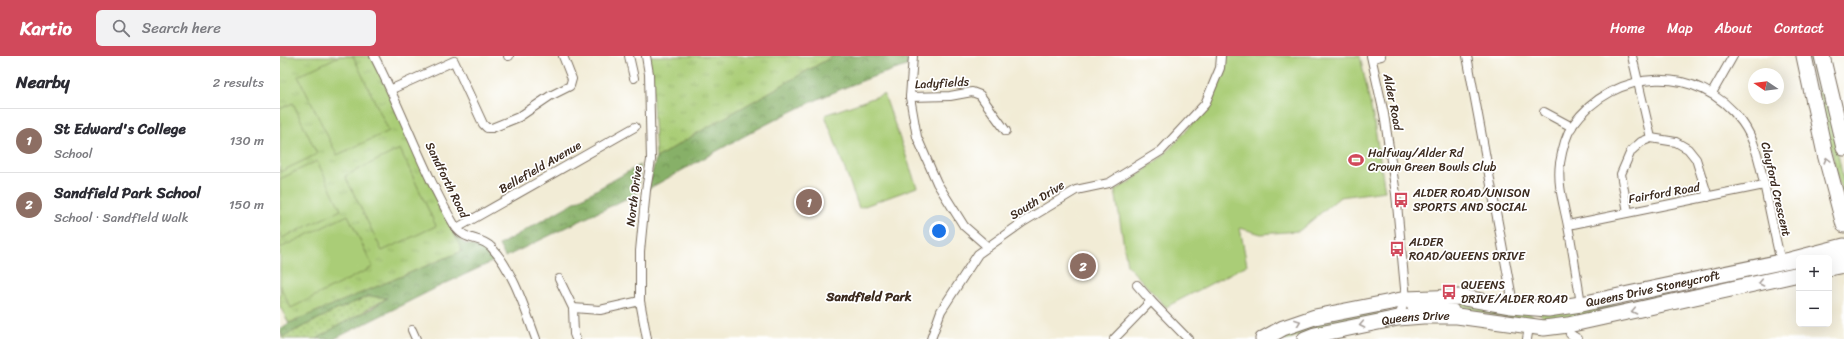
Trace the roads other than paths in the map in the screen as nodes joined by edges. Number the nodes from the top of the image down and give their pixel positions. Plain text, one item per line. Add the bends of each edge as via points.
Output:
1 (374, 56) edge
2 (563, 56) edge
3 (629, 56) edge
4 (646, 56) edge
5 (1221, 56) edge
6 (1381, 56) edge
7 (1467, 56) edge
8 (1632, 56) edge
9 (1733, 56) edge
10 (1804, 56) edge
11 (1822, 56) edge
12 (1372, 57) edge
13 (913, 58) edge
14 (453, 59) edge
15 (634, 78) dead end
16 (1638, 81) junction
17 (392, 89) junction
18 (1712, 94) junction
19 (910, 97) junction
20 (1544, 112) dead end
21 (635, 127) dead end
22 (1572, 127) junction
23 (1006, 131) dead end
24 (1651, 138) junction
25 (1844, 149) edge
26 (1764, 185) junction
27 (1708, 197) junction
28 (1628, 212) junction
29 (1568, 225) junction
30 (1844, 225) edge
31 (457, 228) junction
32 (1844, 246) edge
33 (988, 247) junction
34 (1844, 255) edge
35 (1832, 257) edge
36 (1790, 260) edge
37 (1844, 265) edge
38 (1832, 267) edge
39 (1796, 275) edge
40 (559, 279) dead end
41 (1137, 285) dead end
42 (1459, 297) joint
43 (1406, 299) junction
44 (640, 301) junction
45 (1151, 301) junction
46 (1581, 304) junction
47 (1511, 306) junction
48 (573, 308) junction
49 (1457, 316) joint
50 (1398, 318) junction
51 (1493, 321) junction
52 (412, 330) dead end
53 (1528, 333) edge
54 (1570, 334) dead end
55 (415, 339) edge
56 (536, 339) edge
57 (576, 339) edge
58 (647, 339) edge
59 (931, 339) edge
60 (1114, 339) edge
61 (1188, 339) edge
62 (1263, 339) edge
63 (1305, 339) edge
64 (1578, 339) edge

1 - 17 street, Sandforth Road
2 - 14 street via 572,79 570,86 519,117 492,128 482,124
3 - 15 street
4 - 44 street, North Drive via 649,74 651,160 640,251
5 - 33 street, South Drive via 1220,68 1205,104 1161,151 1109,183 1076,190
6 - 12 street
7 - 47 street via 1512,298
8 - 16 street
9 - 18 street
30 -> 10 highway
11 - 25 highway
12 - 43 street, Alder Road via 1396,194
13 - 19 street
14 - 17 street
16 - 18 street, Clayford Crescent via 1672,80
16 - 22 street, Clayford Crescent via 1610,92 1590,106
16 - 24 street
17 - 31 street, Sandforth Road via 434,185
18 - 26 street, Clayford Crescent via 1737,114 1749,133 1757,152
19 - 23 street, Ladyfields via 950,96 972,92 980,95
19 - 33 street via 917,137 938,183 964,226
20 - 22 street
21 - 31 street, Bellefield Avenue
22 - 29 street, Clayford Crescent via 1564,146 1560,166 1560,190
24 - 27 street via 1676,142 1688,149 1696,159
24 - 28 street via 1641,142 1631,151 1621,174
26 - 27 street, Fairford Road
26 - 36 street, Clayford Crescent
27 - 28 street, Fairford Road
28 - 29 street, Fairford Road
29 - 46 street, Clayford Crescent
31 - 56 street, Sandforth Road via 467,237 490,246 503,262
32 - 36 highway, Queens Drive Stoneycroft
33 - 59 street, South Drive via 978,254 941,311
34 - 35 main road
36 - 46 highway, Queens Drive Stoneycroft
37 - 38 highway
39 -> 53 highway, Queens Drive Stoneycroft
40 - 48 street
41 - 45 street
42 - 43 highway, Queens Drive
42 - 47 highway, Queens Drive Stoneycroft
43 - 50 street, Alder Road
43 - 51 street, Queens Drive via 1412,308 1460,310
62 -> 43 highway, Queens Drive via 1283,328 1315,317
44 - 48 street via 600,310
44 - 58 street, North Drive
45 - 60 street
45 - 61 street
46 - 47 highway, Queens Drive Stoneycroft via 1548,309
48 - 57 street
49 - 50 highway, Queens Drive
49 - 51 highway, Queens Drive Stoneycroft
50 -> 63 highway, Queens Drive
51 - 53 highway, Queens Drive Stoneycroft
52 - 55 street
54 - 64 street

